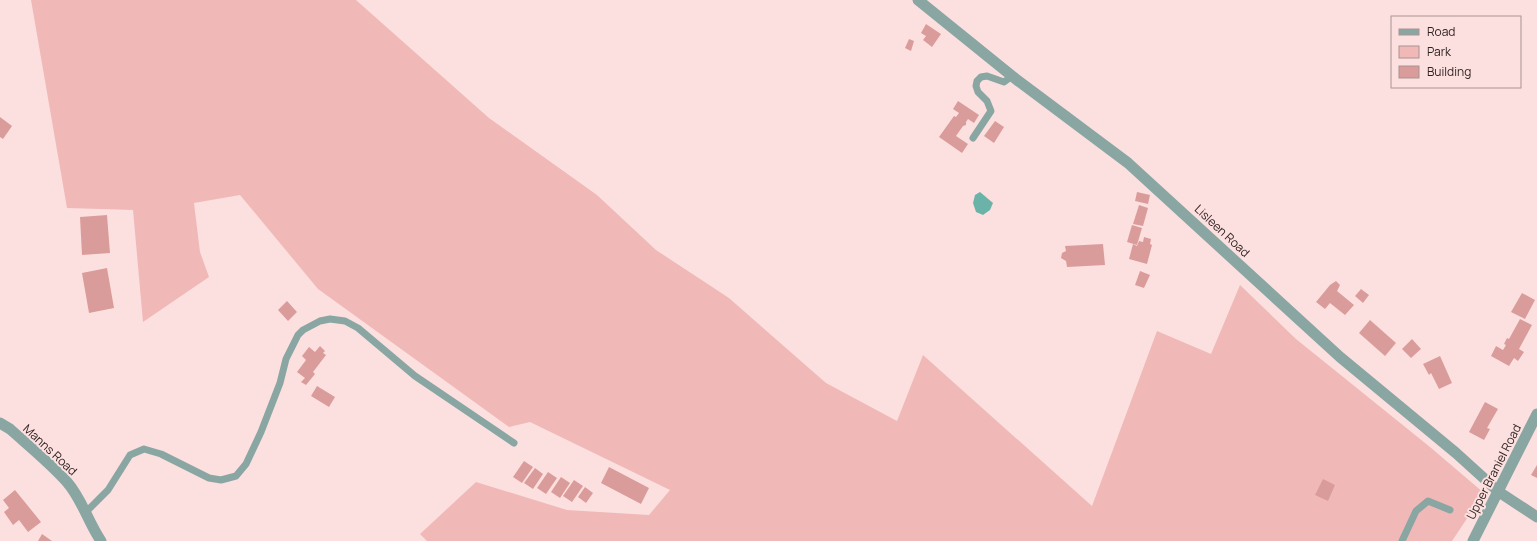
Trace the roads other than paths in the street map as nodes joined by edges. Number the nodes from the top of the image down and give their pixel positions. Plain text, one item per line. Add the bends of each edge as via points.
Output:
1 (918, 0) edge
2 (1012, 76) junction
3 (973, 138) dead end
4 (1537, 414) edge
5 (0, 423) edge
6 (514, 443) dead end
7 (1499, 492) junction
8 (1450, 510) dead end
9 (85, 513) junction
10 (1537, 517) edge
11 (101, 541) edge
12 (1402, 541) edge
13 (1473, 541) edge

1 - 2 street, Lisleen Road
2 - 3 lane via 1004,82 987,76 977,81 978,92 987,101 991,111
2 - 7 street, Lisleen Road via 1128,163 1340,357
4 - 7 street, Upper Braniel Road
5 - 9 street, Manns Road via 10,429 67,482
6 - 9 lane via 415,376 358,328 330,319 320,321 298,335 286,359 261,432 246,464 236,476 221,480 209,478 161,454 144,449 130,455 108,490
7 - 10 street, Lisleen Road
7 - 13 street, Upper Braniel Road
8 - 12 lane via 1428,500 1416,512
9 - 11 street, Manns Road

